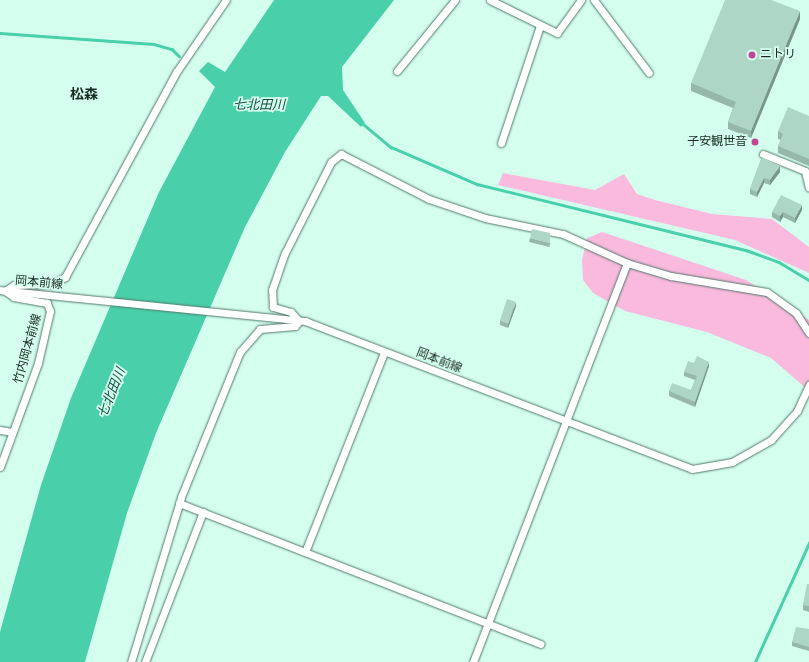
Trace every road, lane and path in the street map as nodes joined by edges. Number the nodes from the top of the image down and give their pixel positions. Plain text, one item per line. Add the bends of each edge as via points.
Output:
1 (226, 0) edge
2 (455, 0) edge
3 (490, 0) edge
4 (581, 0) edge
5 (594, 0) edge
6 (540, 26) junction
7 (397, 71) dead end
8 (648, 72) dead end
9 (501, 143) dead end
10 (763, 154) dead end
11 (809, 188) edge
12 (627, 263) junction
13 (2, 291) edge
14 (302, 321) junction
15 (809, 333) edge
16 (384, 352) junction
17 (809, 385) edge
18 (566, 421) junction
19 (0, 430) edge
20 (12, 432) junction
21 (0, 467) edge
22 (179, 503) junction
23 (203, 512) junction
24 (305, 552) junction
25 (489, 622) junction
26 (540, 644) dead end
27 (131, 662) edge
28 (145, 662) edge
29 (473, 662) edge

1 - 13 street via 177,71 65,277 52,284 14,285
2 - 7 street
3 - 6 street
4 - 6 street via 560,32 552,33
5 - 8 street
6 - 9 street
10 - 11 street via 805,171
12 - 14 street via 563,234 485,218 429,199 341,154 331,162 292,239 272,290 273,307 291,312
12 - 15 street via 671,276 767,292 796,313
12 - 18 street
13 - 14 street, 岡本前線
13 - 20 street, 竹内岡本前線 via 14,297 47,303 50,312 38,363
14 - 16 street, 岡本前線
14 - 22 street via 295,326 260,329 240,352
16 - 18 street, 岡本前線
16 - 24 street
17 - 18 street, 岡本前線 via 797,411 772,440 732,462 700,469 685,467
18 - 25 street
19 - 20 street
20 - 21 street, 竹内岡本前線
22 - 23 street
22 - 27 street
23 - 24 street
23 - 28 street
24 - 25 street
25 - 26 street
25 - 29 street

